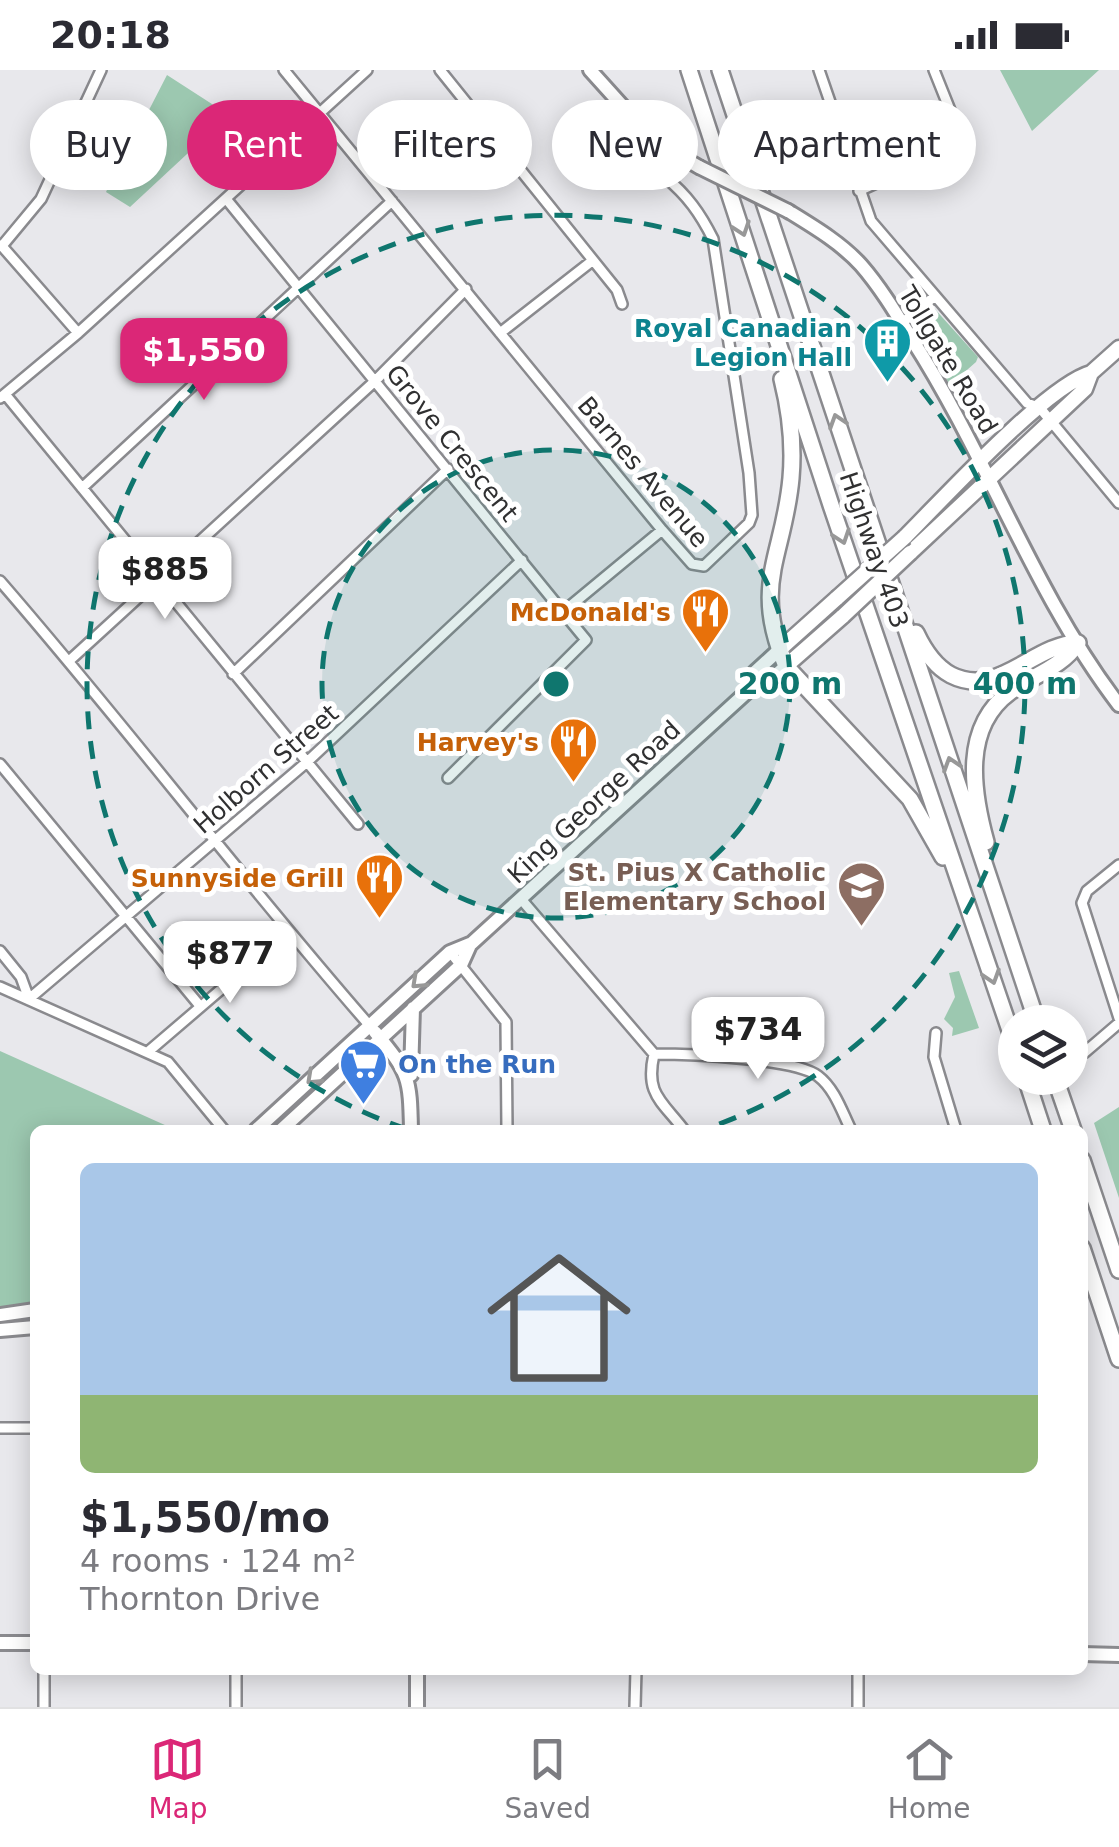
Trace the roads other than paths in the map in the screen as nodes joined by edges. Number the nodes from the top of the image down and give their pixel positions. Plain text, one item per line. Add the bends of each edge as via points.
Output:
1 (102, 70) edge
2 (284, 70) edge
3 (368, 70) edge
4 (440, 70) edge
5 (590, 70) edge
6 (689, 70) edge
7 (720, 70) edge
8 (819, 70) edge
9 (934, 70) edge
10 (308, 100) edge
11 (333, 100) edge
12 (337, 136) edge
13 (237, 190) edge
14 (682, 190) edge
15 (860, 191) junction
16 (227, 200) junction
17 (392, 201) junction
18 (1, 245) edge
19 (592, 261) junction
20 (300, 289) junction
21 (466, 289) junction
22 (935, 296) junction
23 (622, 304) dead end
24 (770, 310) junction
25 (902, 323) junction
26 (500, 333) junction
27 (78, 334) junction
28 (1119, 348) edge
29 (1092, 373) junction
30 (375, 381) junction
31 (2, 396) edge
32 (1034, 406) junction
33 (1051, 421) junction
34 (981, 462) junction
35 (448, 469) junction
36 (990, 478) junction
37 (82, 488) junction
38 (1119, 503) edge
39 (662, 530) junction
40 (522, 560) junction
41 (890, 580) junction
42 (0, 581) edge
43 (157, 582) junction
44 (563, 612) junction
45 (1078, 643) junction
46 (779, 650) junction
47 (70, 661) junction
48 (786, 666) junction
49 (233, 674) junction
50 (748, 691) junction
51 (1119, 704) edge
52 (307, 762) junction
53 (0, 764) edge
54 (448, 778) dead end
55 (358, 824) dead end
56 (216, 841) junction
57 (1119, 864) edge
58 (521, 899) junction
59 (126, 918) junction
60 (288, 932) junction
61 (981, 942) junction
62 (470, 945) junction
63 (0, 951) edge
64 (450, 952) junction
65 (461, 965) junction
66 (1018, 967) junction
67 (0, 987) edge
68 (29, 999) junction
69 (1002, 1005) edge
70 (1031, 1005) edge
71 (200, 1006) junction
72 (413, 1008) junction
73 (1119, 1021) edge
74 (370, 1026) junction
75 (936, 1033) dead end
76 (380, 1038) junction
77 (1088, 1048) edge
78 (148, 1050) junction
79 (654, 1054) junction
80 (410, 1086) junction
81 (1032, 1095) edge
82 (1061, 1095) edge
83 (220, 1125) edge
84 (261, 1125) edge
85 (285, 1125) edge
86 (411, 1125) edge
87 (507, 1125) edge
88 (680, 1125) edge
89 (848, 1125) edge
90 (954, 1125) edge
91 (1041, 1125) edge
92 (1070, 1125) edge
93 (1088, 1178) edge
94 (1088, 1266) edge
95 (1119, 1270) edge
96 (30, 1311) edge
97 (0, 1315) edge
98 (30, 1327) edge
99 (0, 1330) edge
100 (1119, 1358) edge
101 (0, 1428) edge
102 (30, 1428) edge
103 (0, 1643) edge
104 (30, 1643) edge
105 (1088, 1654) edge
106 (1119, 1655) edge
107 (44, 1675) edge
108 (236, 1675) edge
109 (417, 1675) edge
110 (636, 1675) edge
111 (858, 1675) edge
112 (44, 1707) edge
113 (236, 1707) edge
114 (417, 1707) edge
115 (635, 1707) edge
116 (858, 1707) edge

1 - 18 street via 41,199
2 - 10 street, Barnes Avenue
3 - 11 street
4 - 19 street
5 - 25 main road, Tollgate Road, bridge via 654,141 827,235 860,264
6 -> 24 highway, Highway 403
41 -> 7 highway, Highway 403
8 - 15 street
9 - 15 street via 952,115 947,125 892,176
12 - 17 street, Barnes Avenue
13 - 16 street
14 - 39 street, Barnes Avenue via 713,239 752,515 704,566 692,564
15 - 22 street via 871,221
16 - 20 street, Grove Crescent
16 - 27 street
17 - 20 street
17 - 21 street, Barnes Avenue
18 - 27 street
19 - 23 street
19 - 26 street
20 - 30 street, Grove Crescent
20 - 37 street
21 - 26 street, Barnes Avenue
21 - 30 street
22 - 25 street
22 - 32 street
24 - 46 highway via 793,445 769,586
24 -> 61 highway, Highway 403
25 - 34 main road, Tollgate Road
26 - 39 street, Barnes Avenue
27 - 31 street
28 - 29 main road, King George Road
29 - 32 main road, King George Road
29 - 33 main road, King George Road
30 - 35 street, Grove Crescent
30 - 43 street
31 - 37 street
32 - 33 street
32 - 34 main road, King George Road
33 - 36 main road, King George Road
33 - 38 street
34 - 36 main road, Tollgate Road
34 - 46 main road, King George Road, bridge
35 - 40 street, Grove Crescent
35 - 49 street
36 - 45 main road, Tollgate Road
36 - 48 main road, King George Road, bridge
37 - 43 street
39 - 44 street
40 - 44 street, Grove Crescent
40 - 52 street, Holborn Street
41 - 45 highway via 922,648 961,680 981,682 1059,644
66 -> 41 highway, Highway 403
42 - 47 street
43 - 47 street
43 - 49 street
44 - 54 street, Grove Crescent via 586,640
45 - 51 main road, Tollgate Road
45 - 66 highway via 1068,659 1010,692 980,726 974,759 982,827
46 - 48 highway
46 - 50 main road, King George Road via 756,672
47 - 56 street
48 - 50 main road, King George Road
48 - 61 highway via 910,800 938,844
49 - 52 street
50 - 58 main road, King George Road
52 - 55 street
52 - 56 street, Holborn Street
53 - 59 street
56 - 59 street, Holborn Street
56 - 60 street
57 - 73 street via 1082,903
58 - 62 main road, King George Road
58 - 79 street
59 - 68 street, Holborn Street
59 - 71 street
60 - 71 street
60 - 74 street
61 -> 69 highway, Highway 403
62 - 64 main road, King George Road
62 - 65 main road, King George Road
63 - 68 street
64 - 65 street
64 -> 74 main road, King George Road
65 - 72 main road, King George Road
65 - 87 street via 506,1022
66 - 70 highway, Highway 403
67 - 68 street
68 - 78 street
71 - 78 street
72 - 76 main road, King George Road
72 - 80 main road
73 - 77 street
74 - 76 main road
74 -> 84 main road, King George Road
75 - 90 street via 934,1057
76 - 80 main road via 404,1066
76 - 85 main road, King George Road
78 - 83 street via 168,1062
79 - 88 street via 652,1089
79 - 89 street via 799,1067 831,1090
80 - 86 main road
81 - 91 highway
82 - 92 highway
93 - 95 highway
94 - 100 highway
96 - 97 main road
98 - 99 main road
101 - 102 street
103 - 104 main road
105 - 106 main road
107 - 112 street
108 - 113 street
109 - 114 main road
110 - 115 street
111 - 116 street

